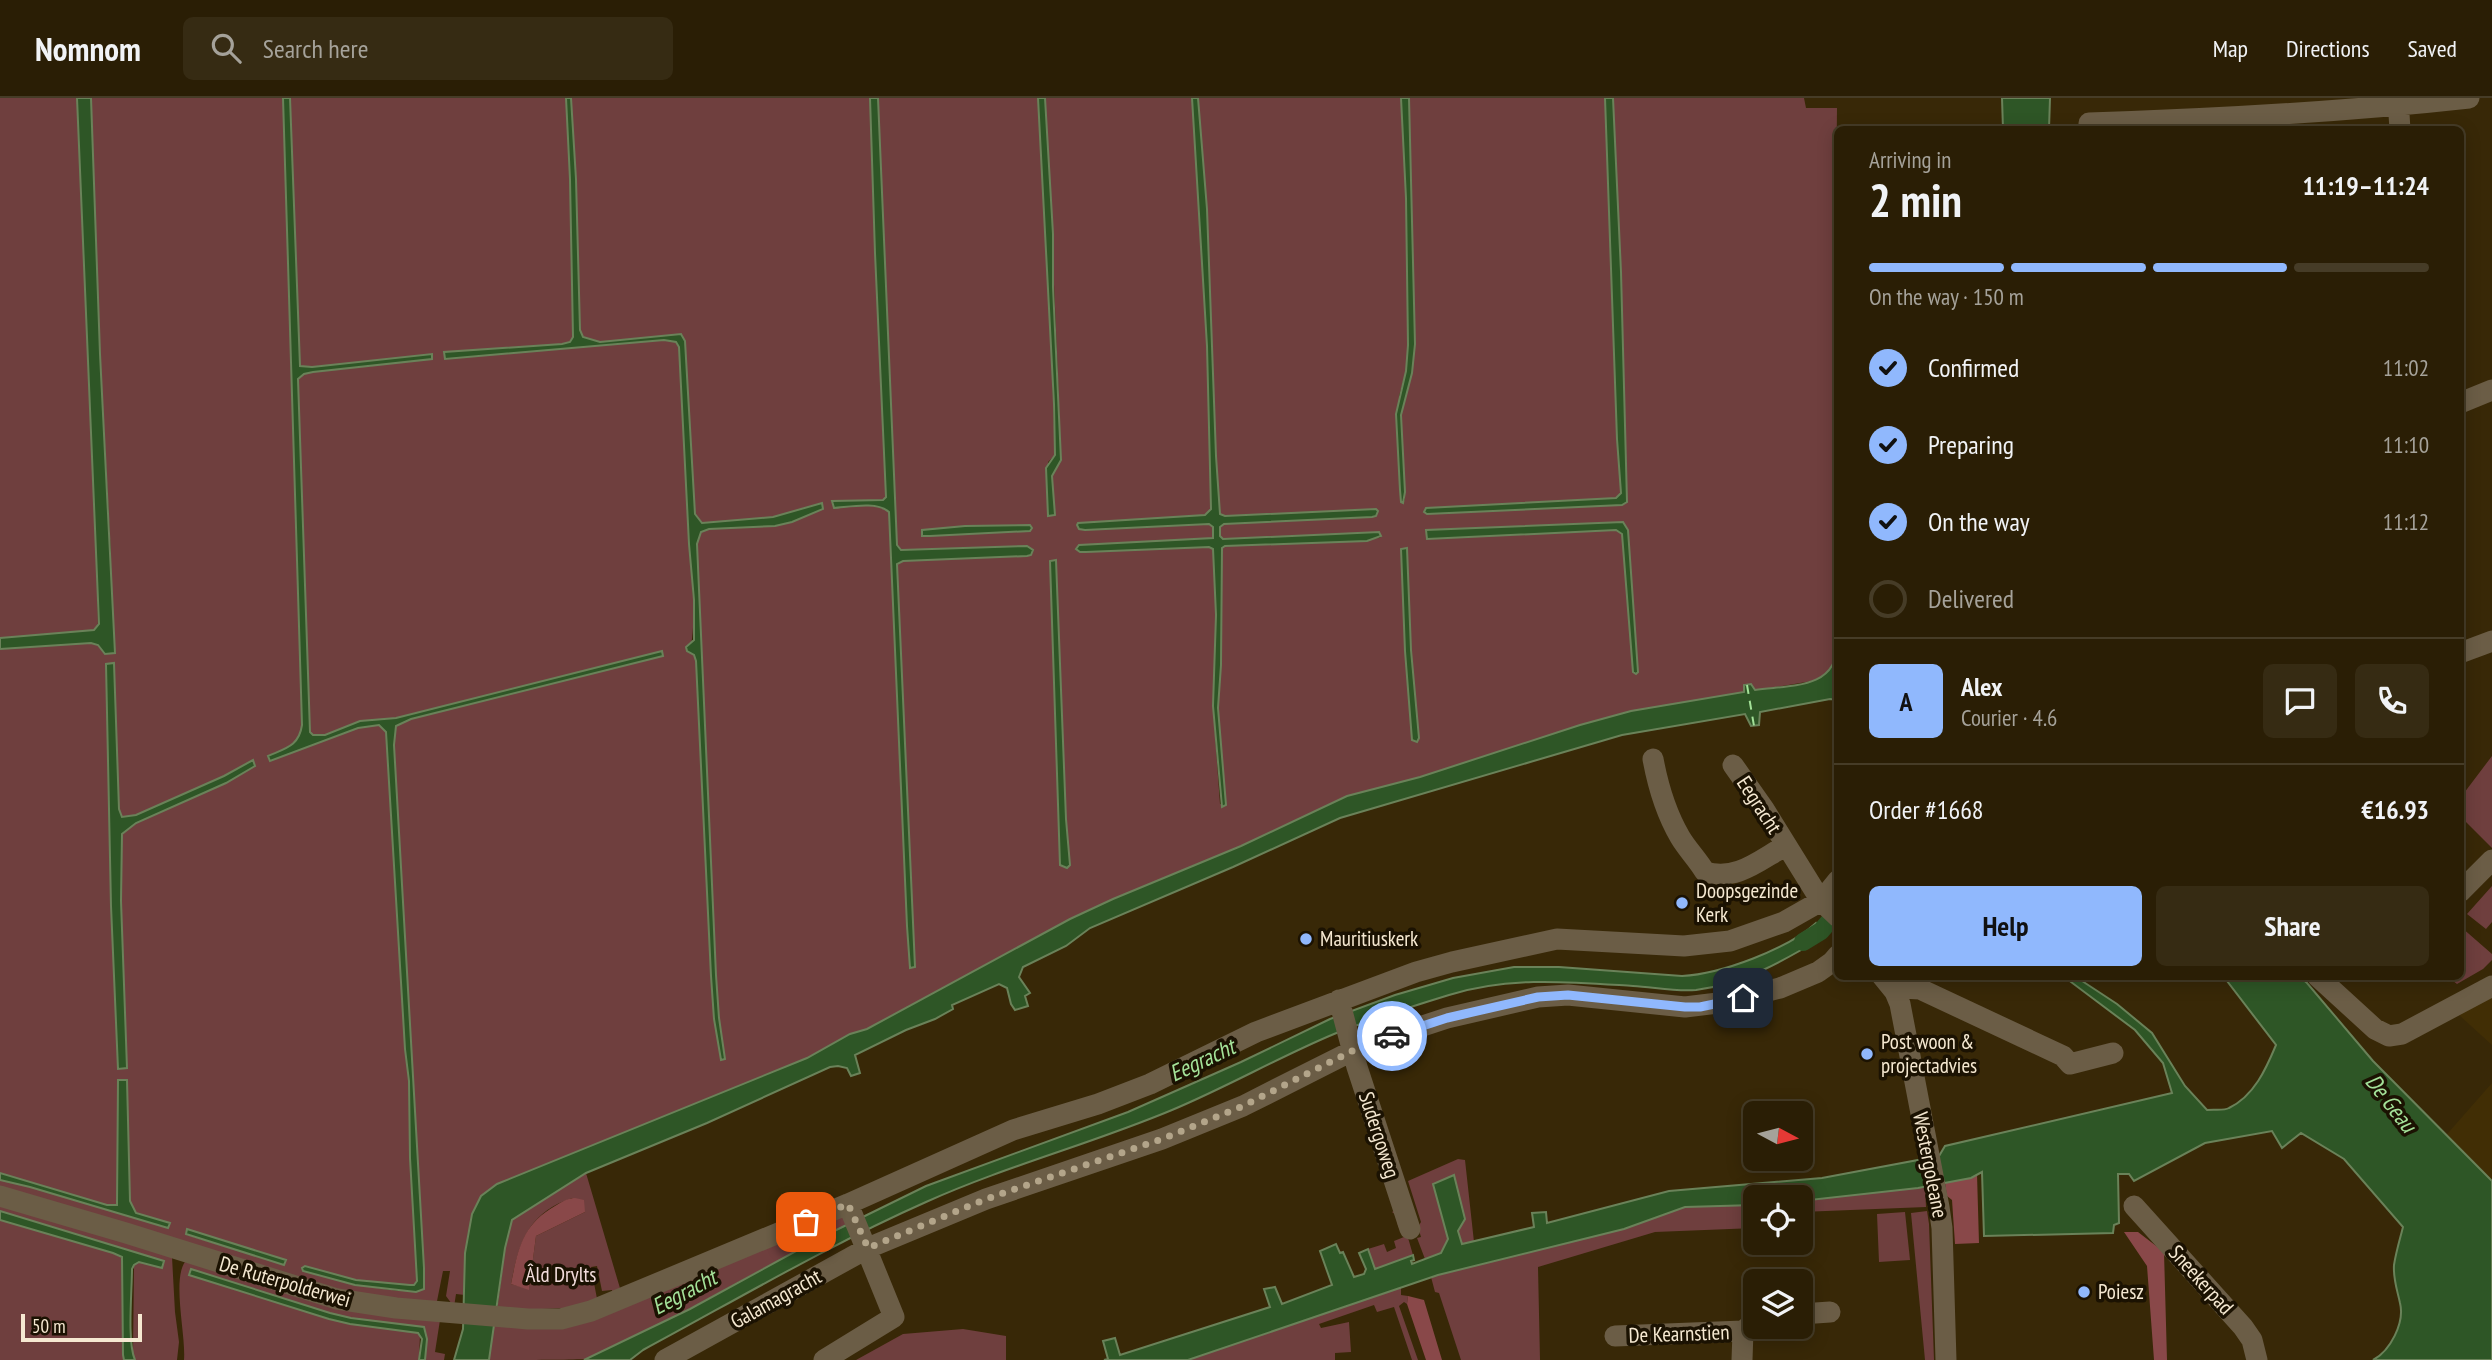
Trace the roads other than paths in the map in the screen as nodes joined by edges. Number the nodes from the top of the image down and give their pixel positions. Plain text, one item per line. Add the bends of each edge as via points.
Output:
1 (2469, 98) edge
2 (2398, 102) edge
3 (2089, 126) edge
4 (2400, 126) edge
5 (2492, 390) edge
6 (2464, 401) edge
7 (2492, 642) edge
8 (2464, 652) edge
9 (1653, 759) dead end
10 (1733, 765) dead end
11 (1785, 846) junction
12 (2492, 860) edge
13 (2464, 888) edge
14 (1829, 909) edge
15 (1834, 960) edge
16 (2321, 980) edge
17 (1888, 984) edge
18 (2492, 986) edge
19 (1346, 1023) junction
20 (2113, 1053) dead end
21 (0, 1196) edge
22 (2134, 1206) dead end
23 (858, 1227) junction
24 (1410, 1229) dead end
25 (1830, 1312) dead end
26 (1813, 1313) edge
27 (1743, 1326) edge
28 (1615, 1336) dead end
29 (1746, 1339) edge
30 (665, 1360) edge
31 (824, 1360) edge
32 (1742, 1360) edge
33 (1946, 1360) edge
34 (2257, 1360) edge

1 - 2 street
2 - 3 street
2 - 4 street
5 - 6 street
7 - 8 street
9 - 11 street, Eegracht via 1672,821 1705,872 1720,876 1738,873
10 - 11 street, Eegracht
11 - 14 street, Eegracht
12 - 13 street
14 - 19 street via 1730,941 1685,946 1557,939 1452,962
15 - 19 street, Galamagracht via 1780,988 1726,1002 1685,1007 1568,995 1538,997 1447,1018
16 - 18 street via 2375,1029 2389,1036 2402,1034
17 - 20 street via 1920,989 2063,1056 2070,1065
17 - 33 street, Westergoleane via 1899,1004 1942,1228
19 - 23 street via 1255,1032 1150,1084 1013,1130
19 - 23 street, Galamagracht via 1243,1106 986,1199
19 - 24 street, Sudergoweg
21 - 23 street, De Ruterpolderwei via 337,1299 499,1317 561,1319
22 - 34 street, Sneekerpad via 2243,1327 2252,1339
23 - 30 street, Galamagracht
23 - 31 street via 894,1317
25 - 26 street
27 - 28 street, De Kearnstien
29 - 32 street, De Kearnstien

